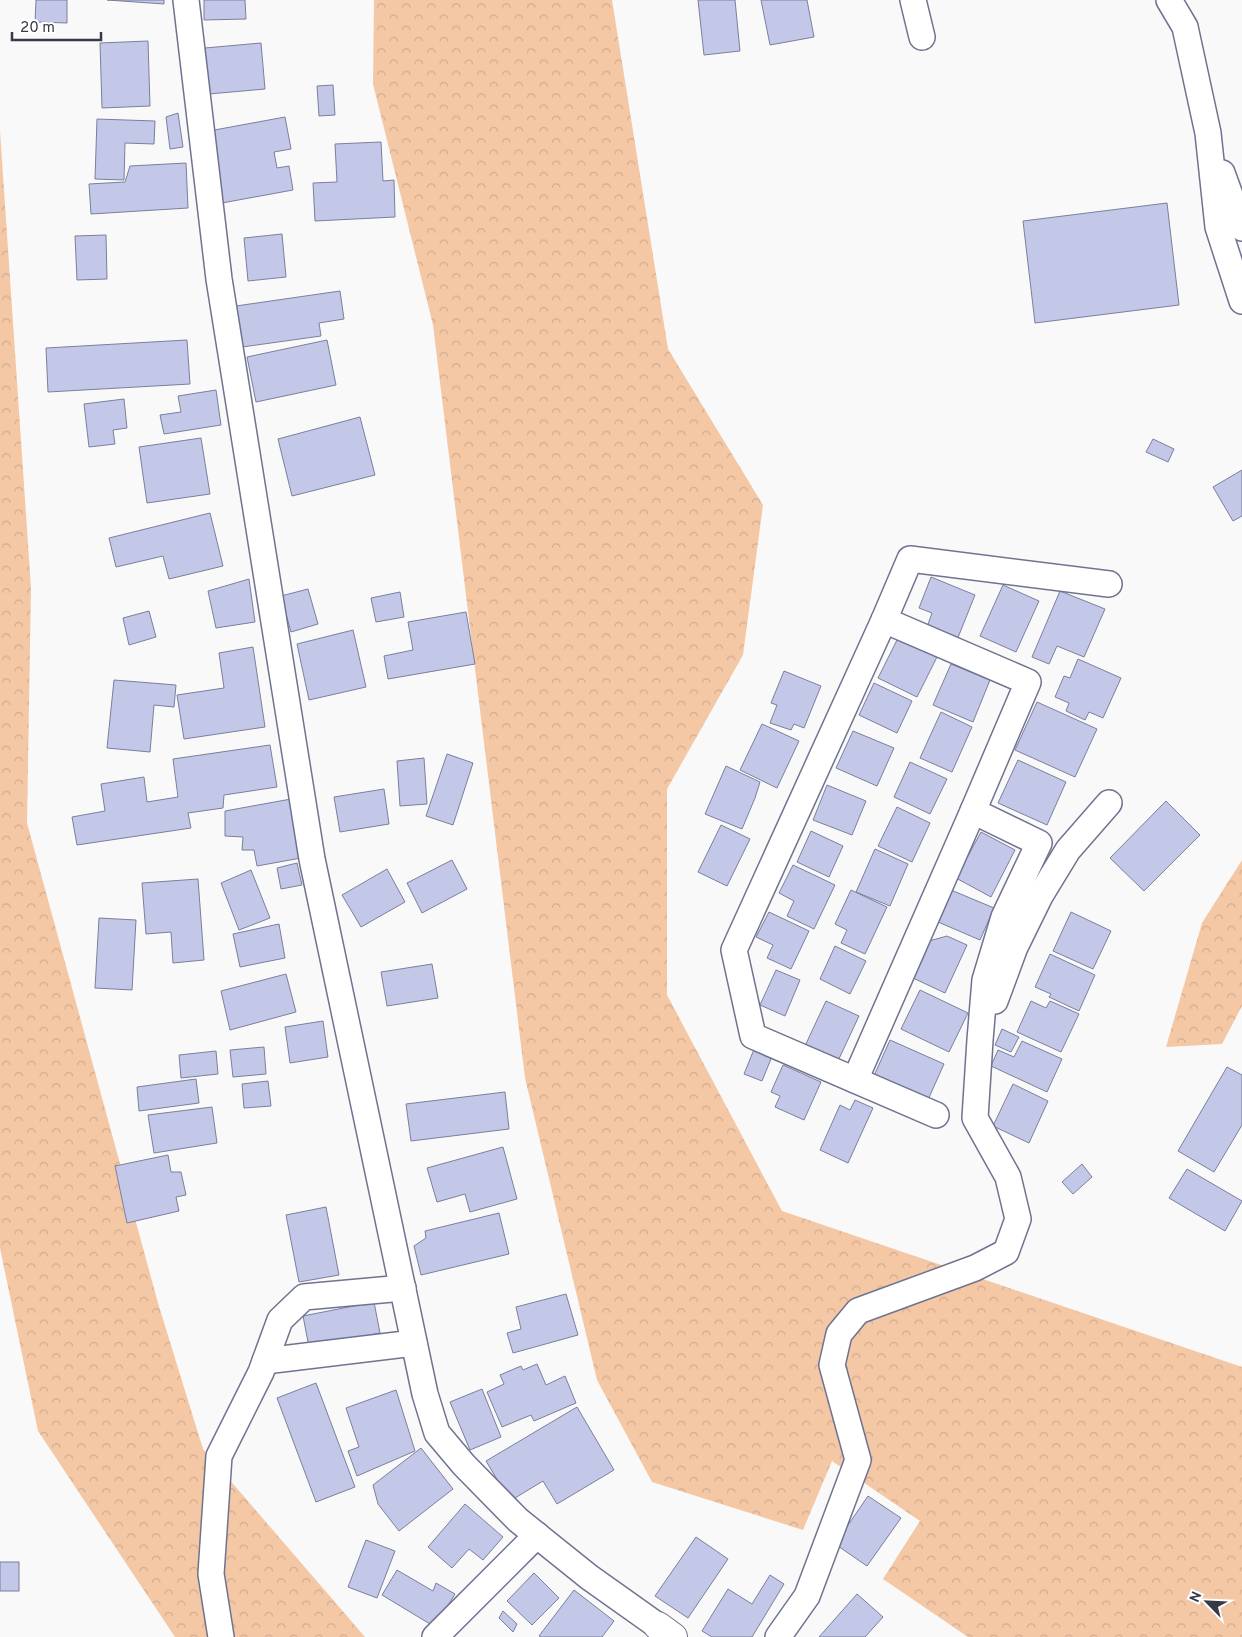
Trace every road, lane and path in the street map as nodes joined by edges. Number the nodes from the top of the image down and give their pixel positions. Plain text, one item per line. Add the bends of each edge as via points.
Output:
1 (186, 0) edge
2 (914, 0) edge
3 (1168, 0) edge
4 (922, 37) dead end
5 (1208, 133) junction
6 (1242, 228) edge
7 (1242, 301) edge
8 (1110, 584) dead end
9 (884, 620) junction
10 (1109, 804) dead end
11 (973, 811) junction
12 (980, 1040) junction
13 (854, 1080) junction
14 (936, 1115) dead end
15 (403, 1288) junction
16 (414, 1343) junction
17 (265, 1361) junction
18 (537, 1535) junction
19 (666, 1632) edge
20 (221, 1637) edge
21 (436, 1637) edge
22 (778, 1637) edge

1 - 15 street via 219,278 312,859
2 - 4 street
3 - 5 street via 1185,28
5 - 6 street
5 - 7 street via 1218,227
8 - 9 street via 910,558
9 - 11 street via 1028,682
9 - 13 street via 734,950 753,1036
10 - 12 street via 1068,850 1040,896 1015,947
11 - 12 street via 1039,843 1004,917 985,980
11 - 13 street
12 - 22 street via 975,1118 1008,1177 1018,1219 1006,1252 975,1268 858,1311 839,1334 832,1364 858,1460 807,1596
13 - 14 street
15 - 16 street
15 - 17 street via 304,1297 280,1320
16 - 17 street
16 - 18 street via 425,1394 438,1433 464,1465
17 - 20 street via 219,1456 211,1574
18 - 19 street
18 - 21 street

